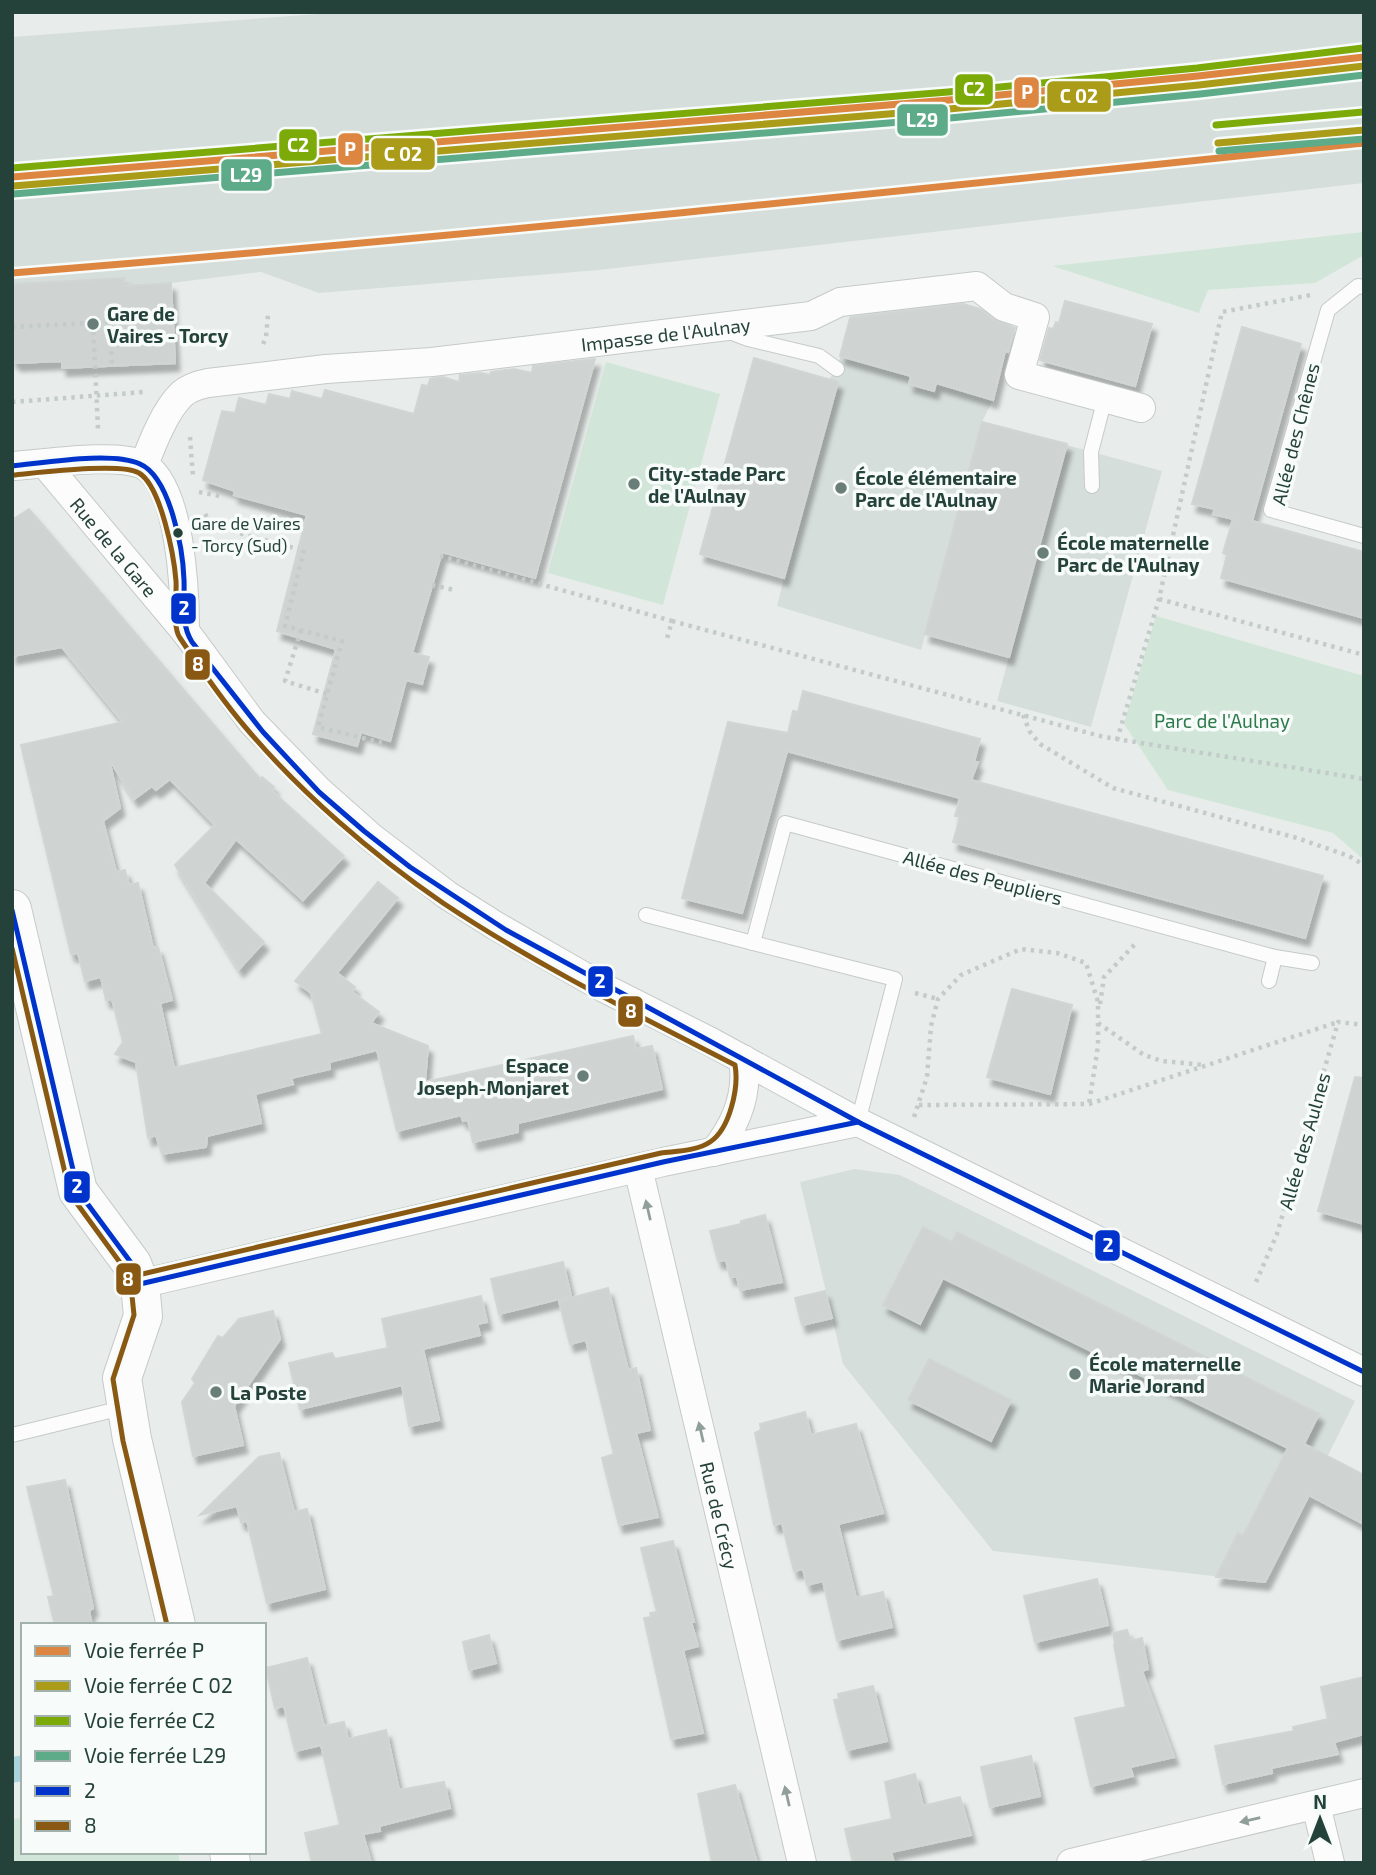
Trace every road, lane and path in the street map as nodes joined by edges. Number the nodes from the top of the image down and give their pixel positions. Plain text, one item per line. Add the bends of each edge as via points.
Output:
1 (1361, 287) edge
2 (268, 314) dead end
3 (93, 323) junction
4 (12, 327) edge
5 (715, 327) junction
6 (262, 345) dead end
7 (112, 366) dead end
8 (837, 369) dead end
9 (146, 392) dead end
10 (97, 395) junction
11 (1105, 398) junction
12 (12, 402) edge
13 (1141, 408) dead end
14 (99, 432) dead end
15 (190, 436) dead end
16 (45, 464) junction
17 (144, 465) junction
18 (12, 466) edge
19 (1092, 486) dead end
20 (194, 491) junction
21 (220, 496) dead end
22 (197, 503) dead end
23 (202, 511) dead end
24 (1364, 536) edge
25 (440, 556) dead end
26 (432, 584) dead end
27 (454, 590) dead end
28 (1159, 598) junction
29 (672, 621) junction
30 (301, 630) junction
31 (185, 631) junction
32 (666, 642) dead end
33 (1364, 655) edge
34 (327, 694) junction
35 (1023, 715) junction
36 (1117, 740) junction
37 (387, 744) dead end
38 (1364, 779) edge
39 (1364, 865) edge
40 (12, 909) edge
41 (646, 915) dead end
42 (1140, 933) dead end
43 (753, 943) junction
44 (1275, 957) junction
45 (1312, 963) dead end
46 (1269, 981) dead end
47 (1338, 1022) junction
48 (1098, 1023) junction
49 (1364, 1025) edge
50 (743, 1059) junction
51 (1208, 1066) junction
52 (1089, 1104) junction
53 (919, 1105) junction
54 (858, 1122) junction
55 (901, 1144) junction
56 (714, 1152) junction
57 (638, 1168) junction
58 (1256, 1282) dead end
59 (140, 1284) junction
60 (1364, 1372) edge
61 (126, 1407) junction
62 (12, 1434) edge
63 (176, 1623) edge
64 (1364, 1793) edge
65 (1316, 1805) junction
66 (802, 1863) edge
67 (1071, 1863) edge
68 (1330, 1863) edge

1 - 24 lane, Allée des Chênes via 1328,310 1271,510
1 - 28 path via 1222,312
2 - 6 path
3 - 4 path
3 - 7 path via 110,322
3 - 10 path
5 - 8 lane via 819,356
5 - 11 street, Impasse de l'Aulnay via 811,316 840,302 977,286 1004,307 1035,317 1019,375
5 - 17 street, Impasse de l'Aulnay via 201,385 181,395 159,429
9 - 10 path
10 - 12 path
10 - 14 path
11 - 13 street, Impasse de l'Aulnay
11 - 19 lane via 1091,452
15 - 20 path
16 - 17 street via 122,460
16 - 18 street
16 - 31 street, Rue de la Gare
17 - 31 street, Rue de la Gare via 163,489 171,510 185,579
20 - 21 path
20 - 22 path
23 - 30 path via 214,526 301,550 285,625
25 - 29 path
26 - 27 path
28 - 33 path
28 - 36 path
29 - 32 path
29 - 35 path
30 - 34 path via 285,681
30 - 34 path via 342,641
31 - 50 street, Rue de la Gare via 252,722 372,838 496,926
34 - 37 path via 318,727
35 - 36 path
35 - 39 path via 1040,744 1113,788 1297,838
36 - 38 path
40 - 59 main road via 78,1191 132,1264
41 - 43 lane
42 - 48 path via 1137,943 1104,977
43 - 44 lane, Allée des Peupliers via 785,822
43 - 54 lane via 895,979
44 - 45 lane
44 - 46 lane
47 - 49 path
47 - 51 path
47 - 58 path, Allée des Aulnes via 1277,1234
48 - 51 path via 1144,1055
48 - 52 path
48 - 53 path via 1098,1002 1086,963 1057,953 1021,949 986,963 961,975 938,999
50 - 54 street, Rue de la Gare
50 - 56 street via 746,1076 741,1104 728,1135
51 - 52 path
52 - 53 path
53 - 55 path
54 - 55 street, Rue de la Gare
54 - 56 street
55 - 60 street, Rue de la Gare
56 - 57 street
57 - 59 street
66 -> 57 street, Rue de Crécy
59 - 61 main road via 143,1316 122,1378
61 - 62 lane
61 - 63 main road
64 - 65 street
65 -> 67 street
65 - 68 street

